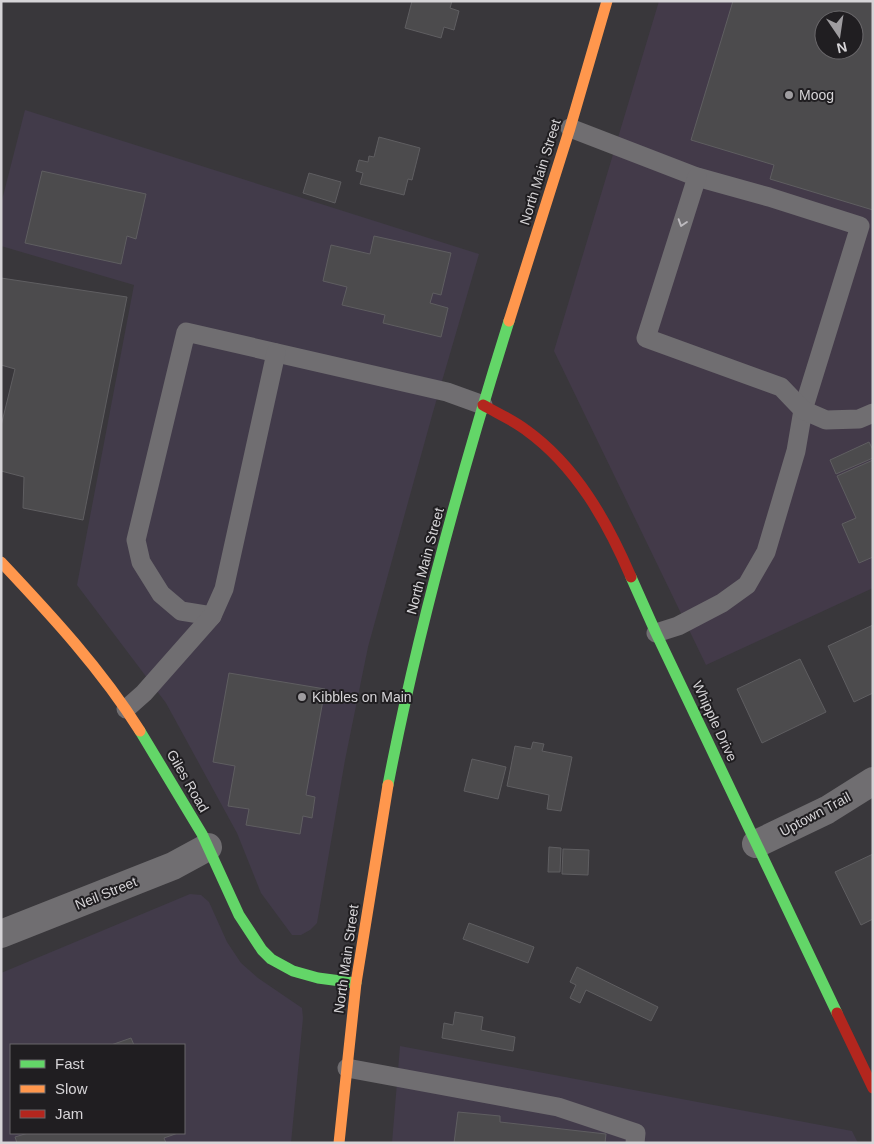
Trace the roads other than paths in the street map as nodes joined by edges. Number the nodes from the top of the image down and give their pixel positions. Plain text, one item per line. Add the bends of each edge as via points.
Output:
1 (607, 1) edge
2 (570, 128) junction
3 (697, 177) junction
4 (276, 353) junction
5 (483, 405) junction
6 (803, 410) junction
7 (873, 413) edge
8 (1, 562) edge
9 (212, 616) junction
10 (656, 633) junction
11 (126, 709) junction
12 (873, 781) edge
13 (756, 844) junction
14 (208, 847) junction
15 (1, 934) edge
16 (356, 983) junction
17 (347, 1068) junction
18 (873, 1088) edge
19 (340, 1143) edge
20 (635, 1143) edge

1 - 2 street, North Main Street
2 - 3 lane
2 - 5 street, North Main Street
3 -> 6 lane via 646,338 781,387
3 - 6 lane via 860,226
4 - 5 lane via 447,392
4 - 9 lane via 224,589
4 - 9 lane via 186,332 136,540 141,562 161,594 181,611
5 - 10 street, Whipple Drive via 537,438 589,495 615,539
5 - 16 street, North Main Street via 402,712
6 - 7 lane via 826,420 859,419
6 - 10 lane via 796,451 766,552 747,585 722,603 678,626
8 - 11 street, Giles Road via 93,665
9 - 11 lane
10 - 13 street, Whipple Drive
11 - 14 street, Giles Road
12 - 13 street, Uptown Trail via 827,810
13 - 18 street, Whipple Drive
14 - 15 street, Neil Street via 173,866
14 - 16 street, Giles Road via 248,930 262,950 296,973
16 - 17 street, North Main Street
17 - 19 street, North Main Street
17 - 20 lane via 558,1106 636,1133

